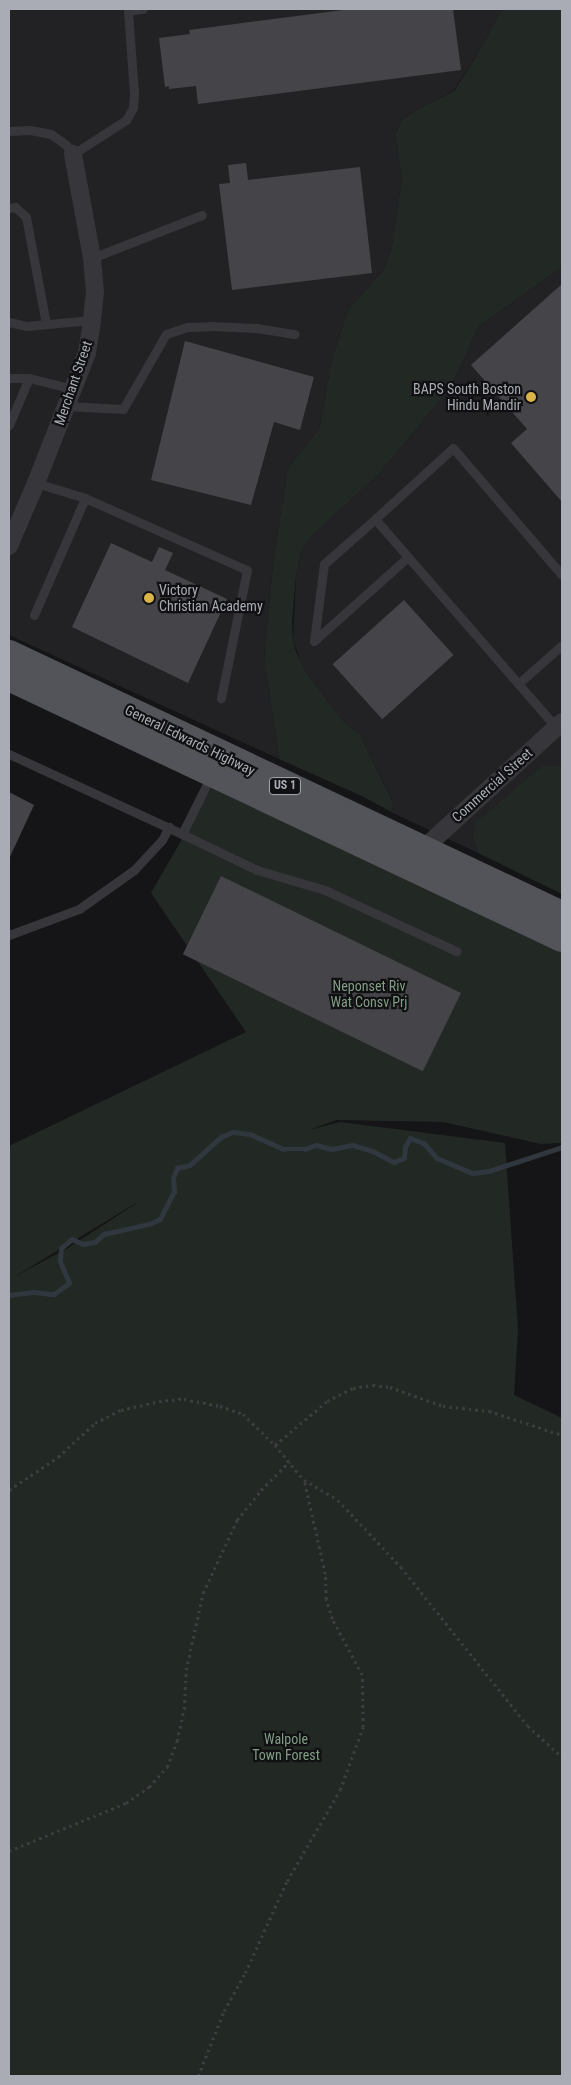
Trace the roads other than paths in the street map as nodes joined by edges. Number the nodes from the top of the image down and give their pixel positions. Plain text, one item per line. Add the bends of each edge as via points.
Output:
1 (144, 9) edge
2 (9, 131) edge
3 (73, 154) junction
4 (9, 208) edge
5 (202, 215) dead end
6 (92, 258) junction
7 (92, 320) junction
8 (9, 322) edge
9 (46, 324) junction
10 (295, 334) dead end
11 (9, 378) edge
12 (29, 378) junction
13 (73, 389) junction
14 (66, 406) junction
15 (9, 425) edge
16 (36, 483) junction
17 (85, 498) junction
18 (376, 519) junction
19 (9, 546) edge
20 (408, 557) junction
21 (562, 575) edge
22 (34, 615) dead end
23 (562, 645) edge
24 (9, 654) edge
25 (9, 677) edge
26 (518, 684) junction
27 (220, 698) dead end
28 (559, 724) edge
29 (9, 754) edge
30 (212, 774) junction
31 (169, 827) junction
32 (182, 834) junction
33 (422, 850) junction
34 (562, 915) edge
35 (9, 935) edge
36 (562, 938) edge
37 (456, 951) dead end

1 - 3 lane via 128,11 133,108 126,120
2 - 3 lane via 51,134
3 - 6 street, Merchant Street
4 - 9 lane via 15,207 26,218
5 - 6 lane
6 - 7 street, Merchant Street via 95,292
7 - 9 lane
7 - 13 street, Merchant Street via 87,353
8 - 9 lane via 26,326
10 - 14 lane via 256,328 188,327 166,334 123,409
11 - 12 lane
12 - 13 lane
12 - 15 lane
13 - 14 street, Merchant Street
14 - 16 street, Merchant Street
16 - 17 lane
16 - 19 street, Merchant Street
17 - 22 lane
17 - 27 lane via 247,570
18 - 20 lane
18 - 20 lane via 324,564 314,641
18 - 21 lane via 453,448
20 - 26 lane
23 - 26 lane
24 - 33 main road, General Edwards Highway / US 1
25 - 30 main road, General Edwards Highway / US 1
26 - 28 lane
28 - 33 street, Commercial Street
29 - 31 lane
30 - 32 lane
30 - 36 main road, General Edwards Highway / US 1
31 - 32 lane
31 - 35 lane via 162,840 134,870 79,909
32 - 37 lane via 257,870 325,890
33 - 34 main road, General Edwards Highway / US 1

